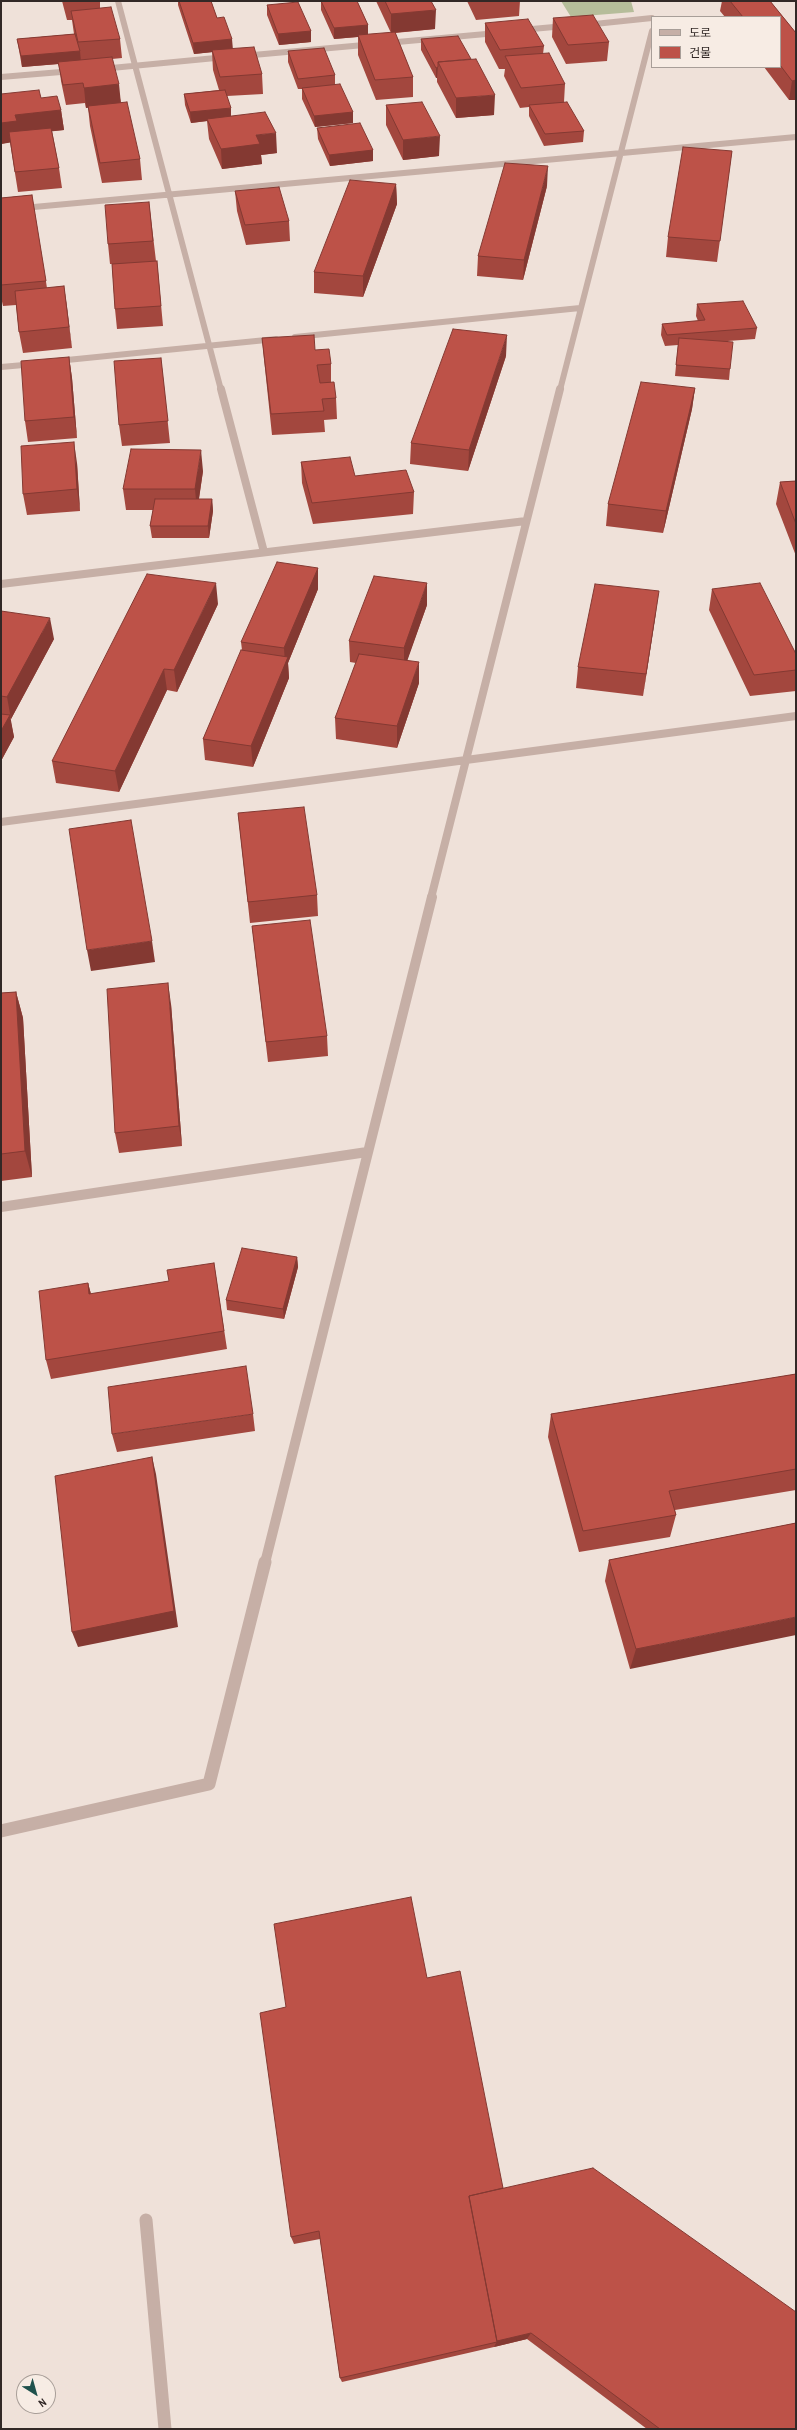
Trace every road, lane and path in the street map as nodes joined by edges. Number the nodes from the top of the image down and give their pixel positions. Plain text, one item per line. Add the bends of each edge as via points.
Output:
1 (118, 1) edge
2 (651, 18) edge
3 (581, 25) edge
4 (573, 26) edge
5 (517, 31) edge
6 (501, 32) edge
7 (651, 35) edge
8 (136, 66) junction
9 (96, 69) edge
10 (80, 70) edge
11 (1, 77) edge
12 (796, 137) edge
13 (620, 153) junction
14 (170, 194) junction
15 (1, 210) edge
16 (580, 308) junction
17 (281, 338) edge
18 (289, 338) edge
19 (210, 346) junction
20 (47, 362) edge
21 (40, 363) edge
22 (1, 367) edge
23 (526, 521) junction
24 (264, 552) junction
25 (1, 584) edge
26 (796, 716) edge
27 (465, 760) junction
28 (1, 822) edge
29 (367, 1152) junction
30 (1, 1207) edge
31 (1, 1831) edge
32 (146, 2220) dead end
33 (165, 2429) edge

1 - 8 street
2 - 3 street
4 - 5 street
6 - 8 street
7 - 13 street
8 - 9 street
8 - 14 street
10 - 11 street
12 - 13 street
13 - 14 street
13 - 16 street
14 - 15 street
14 - 19 street
16 - 18 street
16 - 23 street
17 - 19 street
19 - 20 street
19 - 24 street
21 - 22 street
23 - 24 street
23 - 27 street
24 - 25 street
26 - 27 street
27 - 28 street
27 - 29 street
29 - 30 street
29 - 31 street via 209,1784
32 - 33 street

